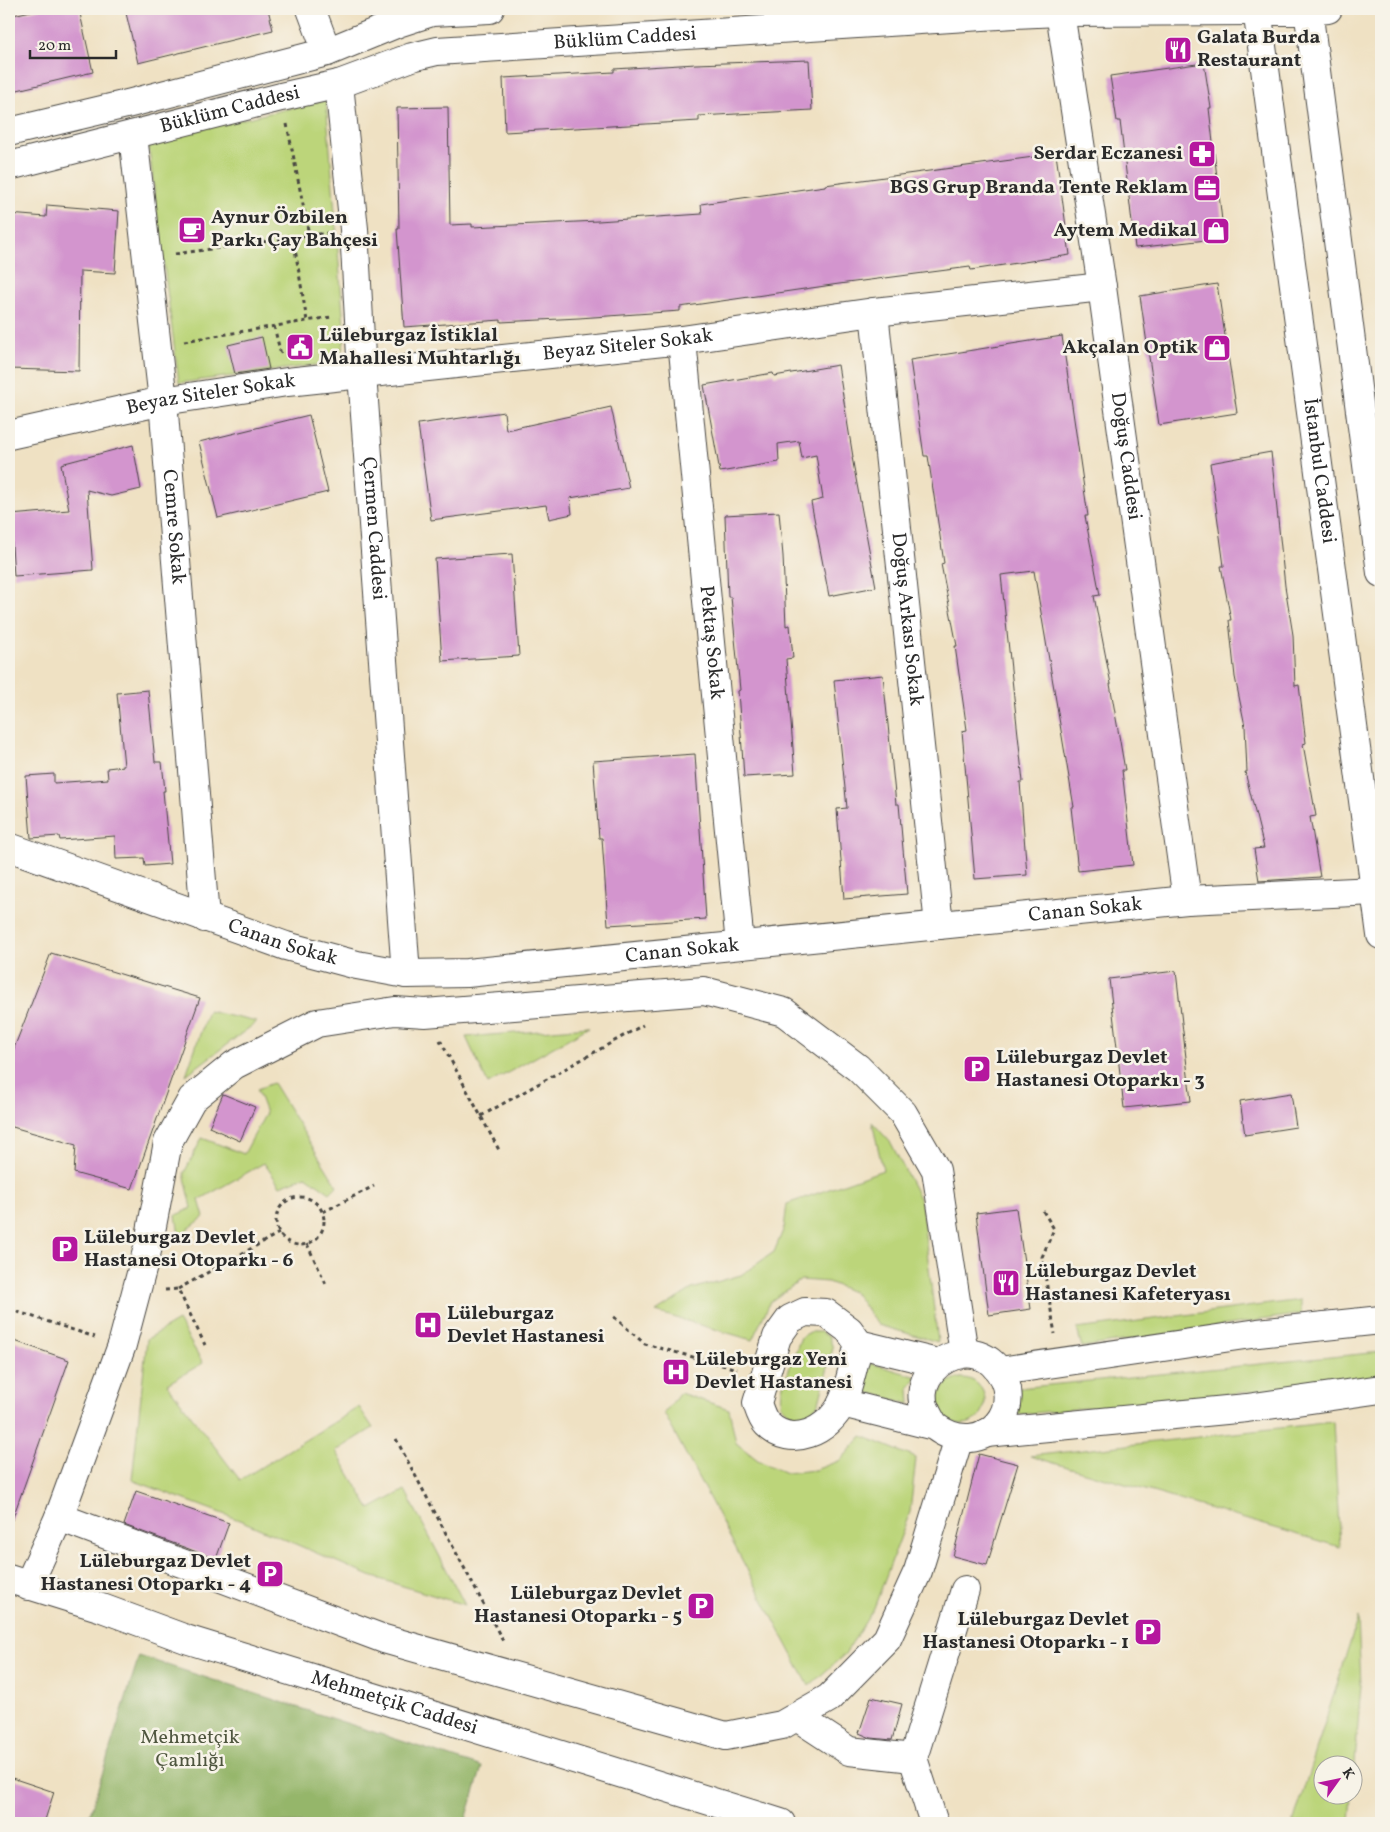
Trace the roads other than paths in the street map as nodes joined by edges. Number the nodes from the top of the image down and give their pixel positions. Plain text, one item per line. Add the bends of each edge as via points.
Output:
1 (311, 9) edge
2 (490, 9) edge
3 (1060, 10) edge
4 (1257, 10) edge
5 (1315, 10) edge
6 (327, 52) junction
7 (339, 84) junction
8 (9, 132) edge
9 (133, 135) junction
10 (9, 166) edge
11 (1102, 287) junction
12 (874, 312) junction
13 (682, 340) junction
14 (362, 374) junction
15 (163, 401) junction
16 (9, 435) edge
17 (1381, 573) edge
18 (9, 847) edge
19 (1375, 891) junction
20 (1187, 900) junction
21 (205, 918) junction
22 (939, 925) junction
23 (1381, 935) edge
24 (740, 945) junction
25 (406, 974) junction
26 (1381, 1320) edge
27 (859, 1344) junction
28 (964, 1353) junction
29 (938, 1363) junction
30 (1000, 1371) junction
31 (1381, 1389) edge
32 (842, 1403) junction
33 (934, 1426) junction
34 (986, 1433) junction
35 (959, 1438) junction
36 (59, 1517) junction
37 (19, 1582) edge
38 (966, 1590) dead end
39 (797, 1716) junction
40 (913, 1758) junction
41 (781, 1823) edge
42 (934, 1823) edge

1 - 6 main road
2 - 6 main road, Büklüm Caddesi via 432,12
3 - 4 main road, Büklüm Caddesi
3 - 7 main road, Büklüm Caddesi via 437,51
3 - 11 main road, Doğuş Caddesi
4 - 5 main road, Büklüm Caddesi
4 - 19 main road, İstanbul Caddesi
5 - 17 main road
6 - 7 main road, Çermen Caddesi
6 - 8 main road, Büklüm Caddesi
7 - 9 main road, Büklüm Caddesi
7 - 14 main road, Çermen Caddesi via 354,229
9 - 10 main road, Büklüm Caddesi
9 - 15 main road, Cemre Sokak
11 - 12 main road, Beyaz Siteler Sokak
11 - 20 main road, Doğuş Caddesi
12 - 13 main road, Beyaz Siteler Sokak
12 - 22 main road, Doğuş Arkası Sokak
13 - 14 main road, Beyaz Siteler Sokak
13 - 24 main road, Pektaş Sokak
14 - 15 main road, Beyaz Siteler Sokak
14 - 25 main road, Çermen Caddesi
15 - 16 main road, Beyaz Siteler Sokak
15 - 21 main road, Cemre Sokak
18 - 21 main road, Canan Sokak
19 - 20 main road, Canan Sokak
19 - 23 main road, İstanbul Caddesi
20 - 22 main road, Canan Sokak
21 - 25 main road, Canan Sokak via 286,946
22 - 24 main road, Canan Sokak
24 - 25 main road, Canan Sokak via 467,973
26 - 30 main road via 1258,1333
27 - 29 main road
27 - 32 main road
27 - 32 main road via 849,1330 826,1313 805,1312 790,1318 777,1337 757,1403 766,1424 784,1435 807,1436 830,1422
28 - 29 main road
28 - 30 main road via 990,1361
28 - 36 main road via 936,1170 903,1113 858,1068 784,1012 704,991 425,1013 395,1011 317,1023 234,1065 192,1099 168,1142 150,1239 122,1345
29 - 33 main road via 929,1374 923,1394 927,1414
30 - 34 main road via 1008,1398 1005,1412
31 - 34 main road via 1247,1408
32 - 33 main road
33 - 35 main road
34 - 35 main road via 973,1438
35 - 39 main road via 918,1571 887,1639 829,1698
36 - 37 main road
36 - 39 main road via 384,1639 726,1736 782,1726
37 - 41 main road, Mehmetçik Caddesi via 186,1639
38 - 40 main road
39 - 40 main road via 849,1751
40 - 42 main road

